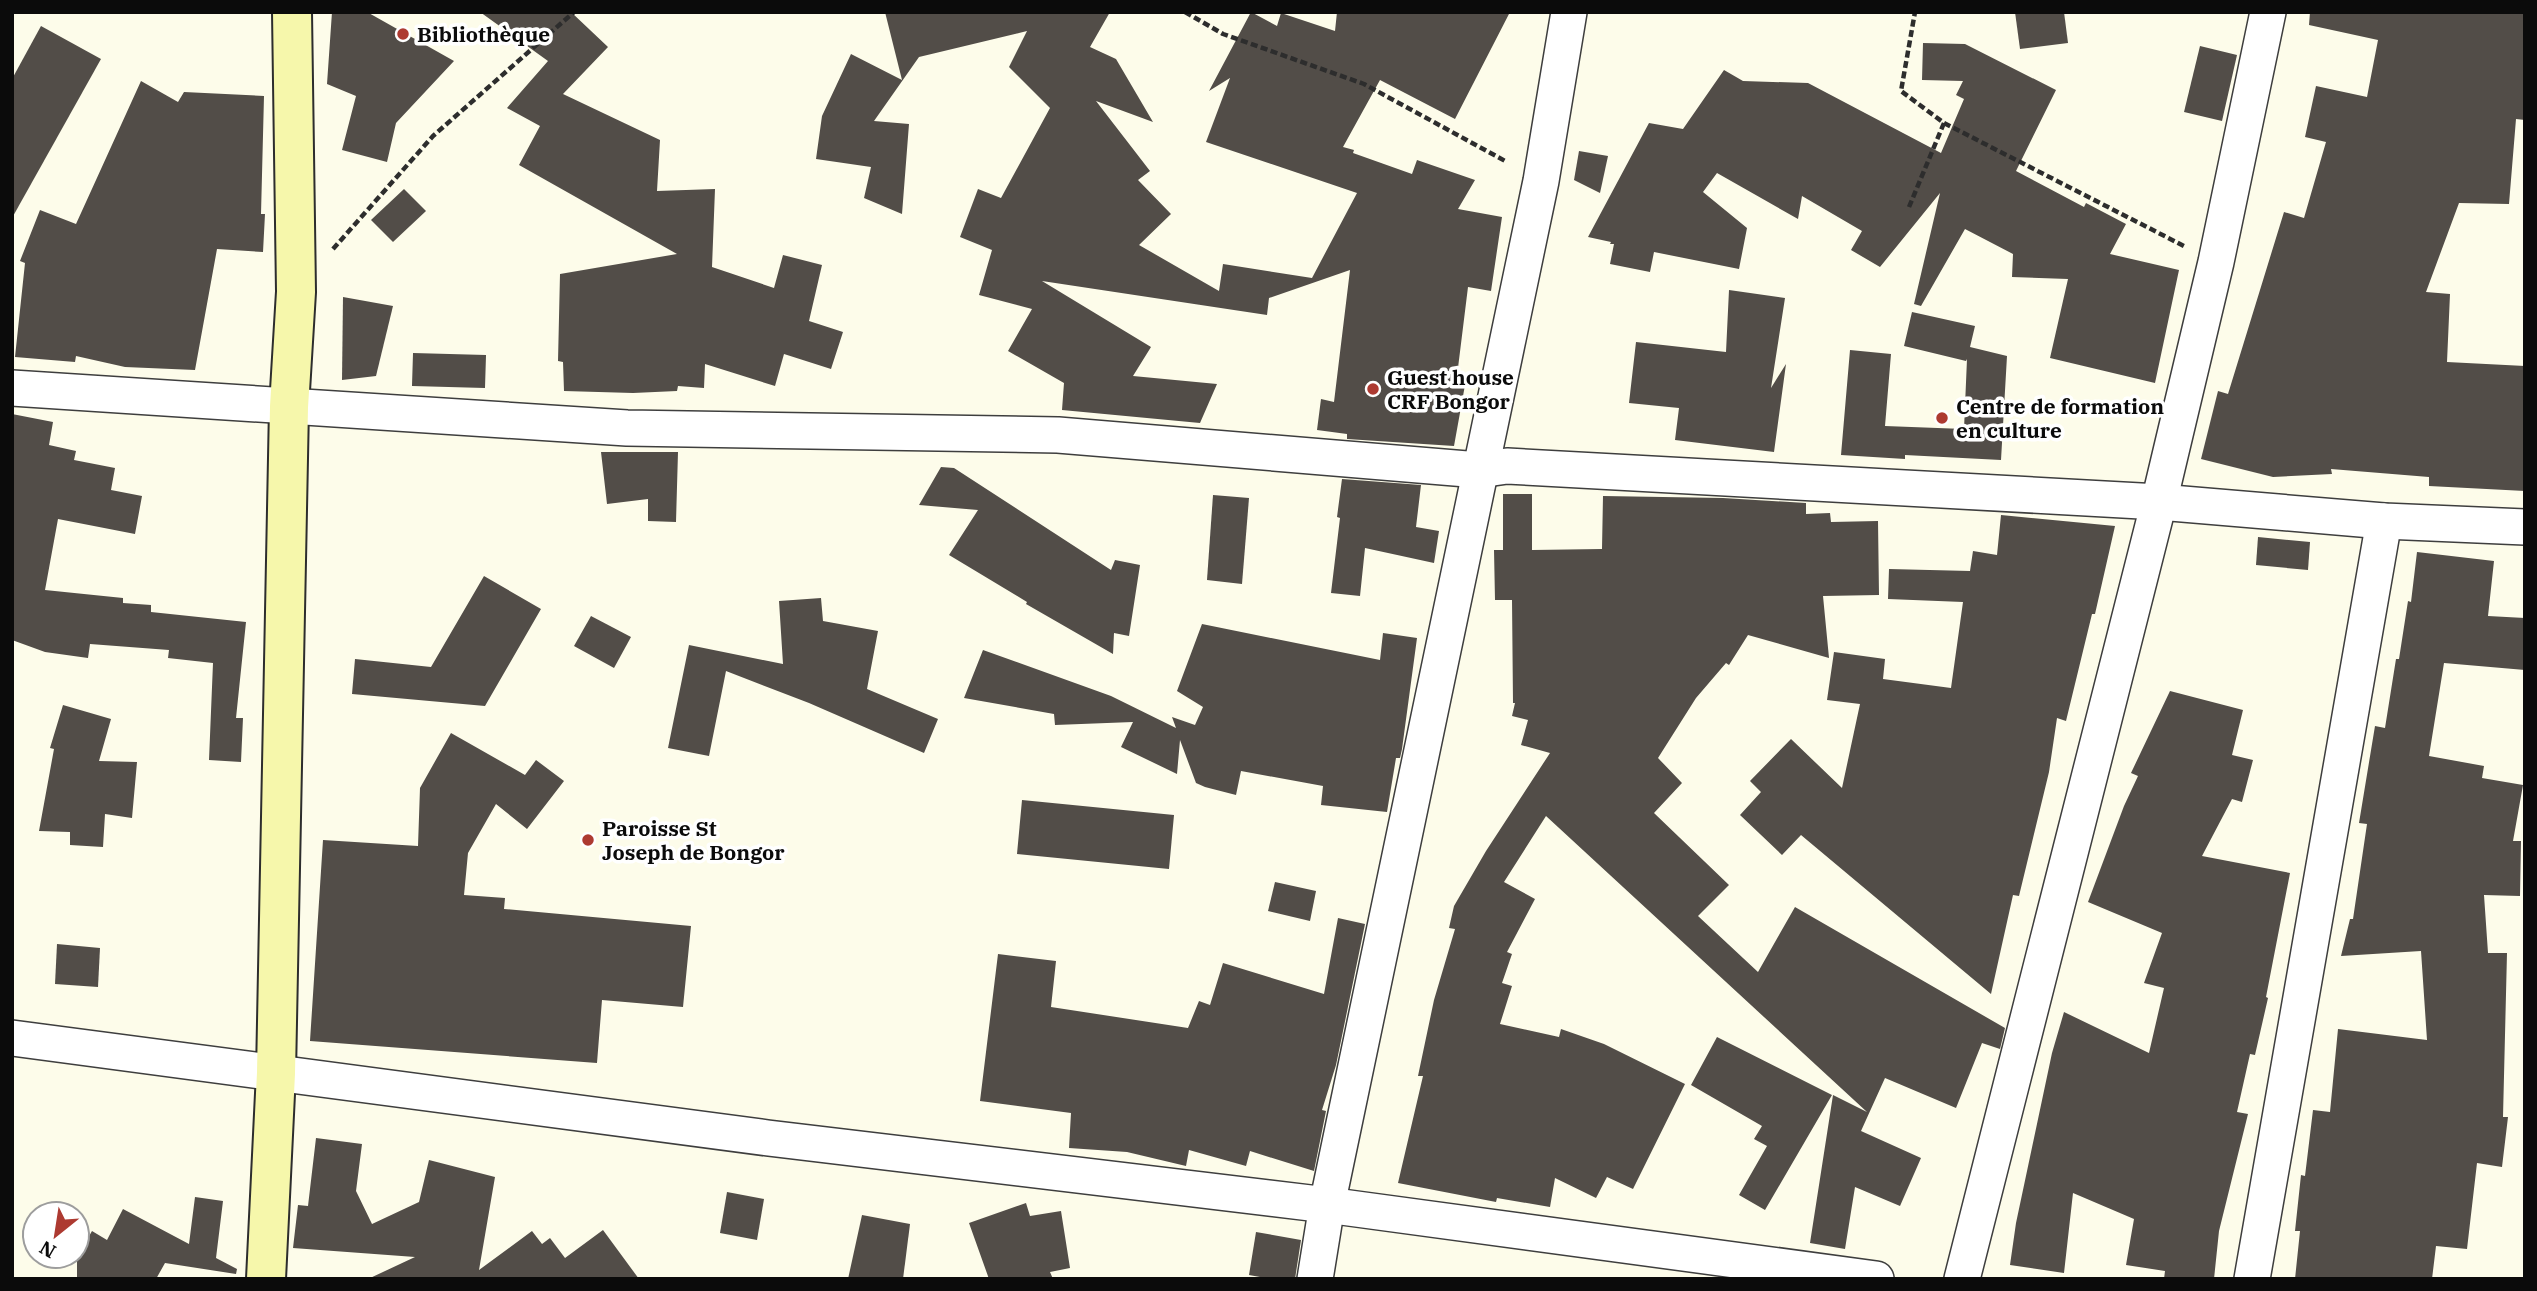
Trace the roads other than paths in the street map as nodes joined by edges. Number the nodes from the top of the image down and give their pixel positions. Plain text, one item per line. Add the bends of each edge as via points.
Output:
1 (292, 12) edge
2 (1569, 12) edge
3 (2269, 12) edge
4 (12, 388) edge
5 (289, 407) junction
6 (1479, 470) junction
7 (2160, 502) junction
8 (2384, 521) junction
9 (2525, 527) edge
10 (12, 1038) edge
11 (276, 1073) junction
12 (1326, 1205) junction
13 (267, 1279) edge
14 (1315, 1279) edge
15 (1876, 1279) edge
16 (1962, 1279) edge
17 (2252, 1279) edge

1 - 5 street via 296,292
2 - 6 street via 1541,181
3 - 7 street
4 - 5 street
5 - 6 street via 627,428 1058,435
5 - 11 street
6 - 7 street via 1507,466
6 - 12 street
7 - 8 street
7 - 16 street
8 - 9 street
8 - 17 street
10 - 11 street
11 - 12 street
11 - 13 street
12 - 14 street
12 - 15 street

